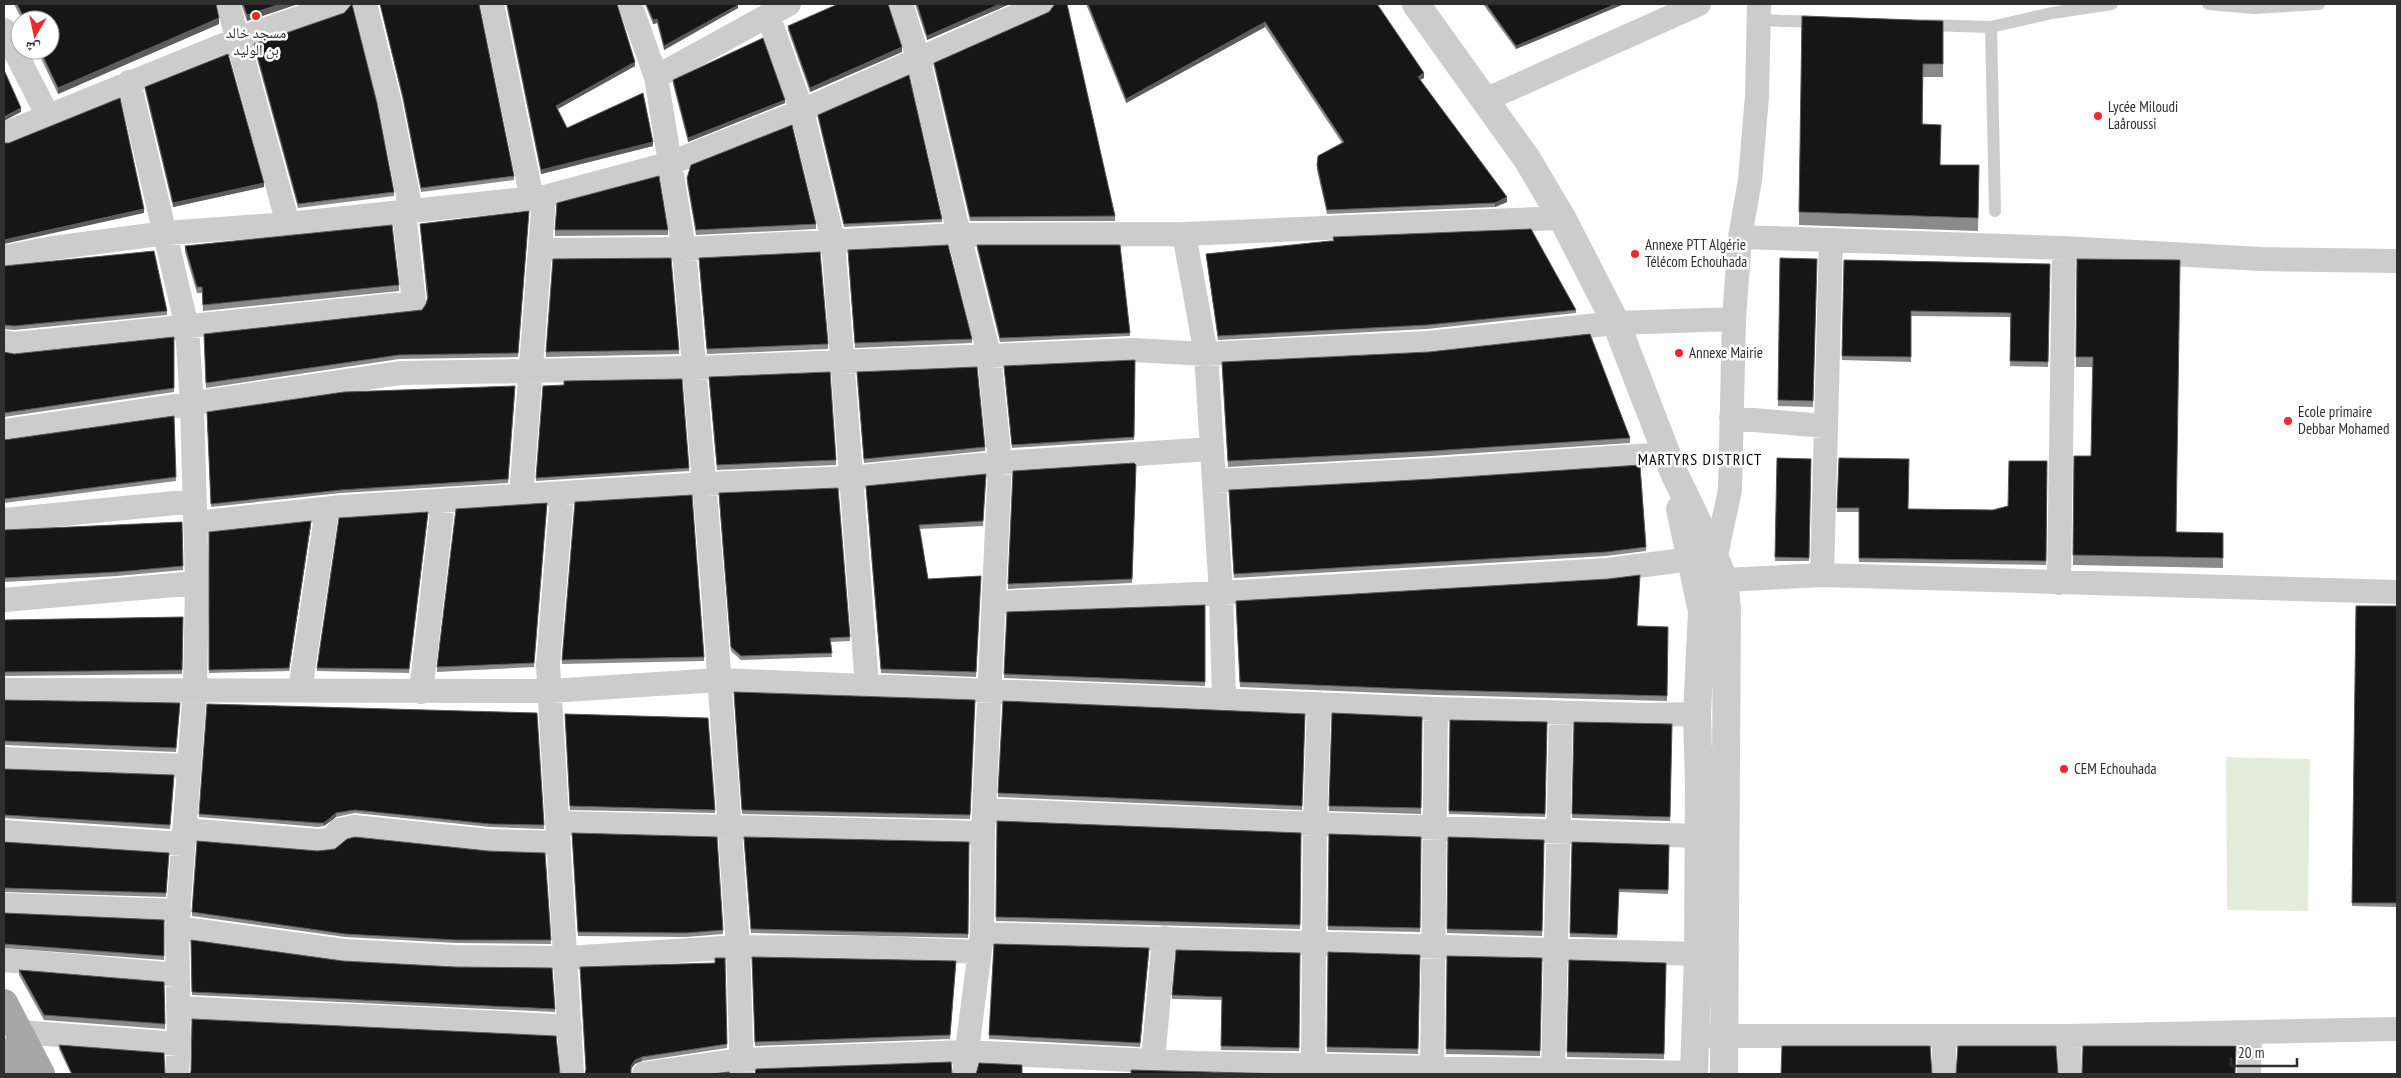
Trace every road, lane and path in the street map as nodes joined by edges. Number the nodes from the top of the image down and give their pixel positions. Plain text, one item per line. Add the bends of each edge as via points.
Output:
1 (228, 4) edge
2 (339, 4) edge
3 (365, 4) edge
4 (492, 4) edge
5 (630, 4) edge
6 (789, 4) edge
7 (900, 4) edge
8 (1043, 4) edge
9 (1416, 4) edge
10 (1699, 4) edge
11 (2112, 4) edge
12 (2208, 4) edge
13 (2320, 4) edge
14 (1759, 12) edge
15 (768, 15) junction
16 (1836, 22) edge
17 (1914, 25) edge
18 (1991, 27) junction
19 (4, 30) edge
20 (238, 39) junction
21 (918, 58) junction
22 (656, 77) junction
23 (129, 82) junction
24 (1485, 100) junction
25 (802, 111) junction
26 (48, 116) junction
27 (4, 134) edge
28 (671, 163) junction
29 (538, 198) junction
30 (407, 211) junction
31 (1996, 211) dead end
32 (1562, 218) junction
33 (288, 224) junction
34 (166, 233) junction
35 (1184, 234) junction
36 (959, 235) junction
37 (1740, 237) junction
38 (833, 240) junction
39 (1831, 241) junction
40 (2064, 248) junction
41 (684, 249) junction
42 (541, 250) junction
43 (4, 257) edge
44 (2397, 261) edge
45 (1734, 319) junction
46 (1616, 323) junction
47 (187, 328) junction
48 (4, 342) edge
49 (1206, 354) junction
50 (989, 355) junction
51 (842, 362) junction
52 (694, 368) junction
53 (529, 372) junction
54 (192, 405) junction
55 (1731, 418) junction
56 (1825, 426) junction
57 (4, 431) edge
58 (1212, 449) junction
59 (1000, 463) junction
60 (1670, 464) junction
61 (850, 478) junction
62 (1215, 480) junction
63 (705, 484) junction
64 (562, 494) junction
65 (521, 496) junction
66 (443, 502) junction
67 (327, 510) junction
68 (196, 512) junction
69 (4, 520) edge
70 (1710, 566) junction
71 (1822, 575) junction
72 (197, 583) junction
73 (2060, 583) junction
74 (2397, 592) edge
75 (1221, 593) junction
76 (4, 600) edge
77 (995, 603) junction
78 (719, 680) junction
79 (867, 684) junction
80 (195, 689) junction
81 (4, 690) edge
82 (300, 690) junction
83 (550, 691) junction
84 (990, 691) junction
85 (421, 692) junction
86 (1224, 700) junction
87 (1319, 704) junction
88 (1436, 709) junction
89 (1561, 712) junction
90 (1697, 714) junction
91 (4, 759) edge
92 (188, 766) junction
93 (984, 810) junction
94 (1314, 824) junction
95 (1434, 827) junction
96 (730, 828) junction
97 (1558, 830) junction
98 (4, 832) edge
99 (558, 833) junction
100 (983, 833) junction
101 (1698, 836) junction
102 (184, 837) junction
103 (4, 905) edge
104 (178, 919) junction
105 (1164, 938) junction
106 (981, 943) junction
107 (1313, 944) junction
108 (738, 947) junction
109 (1434, 948) junction
110 (1555, 950) junction
111 (1698, 954) junction
112 (567, 958) junction
113 (4, 960) edge
114 (177, 975) junction
115 (4, 1002) edge
116 (178, 1008) junction
117 (570, 1027) junction
118 (2397, 1030) edge
119 (2250, 1034) junction
120 (1695, 1036) junction
121 (1725, 1036) junction
122 (1944, 1036) junction
123 (2070, 1036) junction
124 (11, 1042) edge
125 (179, 1044) junction
126 (1153, 1061) junction
127 (965, 1063) edge
128 (741, 1067) edge
129 (1194, 1069) edge
130 (1313, 1070) edge
131 (1432, 1072) edge
132 (1553, 1072) edge
133 (13, 1074) edge
134 (41, 1074) edge
135 (178, 1074) edge
136 (572, 1074) edge
137 (644, 1074) edge
138 (1694, 1074) edge
139 (1724, 1074) edge
140 (1944, 1074) edge
141 (2070, 1074) edge
142 (2250, 1074) edge

1 - 20 street
2 - 20 street
3 - 30 street via 390,104
4 - 29 street
5 - 22 street
6 - 15 street
7 - 21 street
8 - 21 street
9 - 24 street
10 - 24 street
11 - 18 lane
12 - 13 lane via 2254,8
14 - 16 lane
14 - 37 street via 1750,180
15 - 22 street
15 - 25 street
17 - 18 lane
18 - 31 lane
19 - 26 street
20 - 23 street
20 - 33 street
21 - 25 street
21 - 36 street
22 - 28 street
23 - 26 street
23 - 34 street
24 - 32 street via 1527,159
25 - 28 street
25 - 38 street
26 - 27 street
28 - 29 street
28 - 41 street
29 - 30 street
29 - 42 street
30 - 33 street
30 - 47 street via 414,303
32 - 35 street
32 - 46 street
33 - 34 street
34 - 43 street
34 - 47 street
35 - 36 street
35 - 49 street
36 - 38 street
36 - 50 street
37 - 39 street
37 - 45 street
38 - 41 street
38 - 51 street
39 - 40 street
39 - 56 street
40 - 44 street via 2260,259
40 - 73 street
41 - 42 street
41 - 52 street
42 - 53 street
45 - 46 street
45 - 55 street
46 - 49 street via 1428,343
46 - 60 street
47 - 48 street via 13,344
47 - 54 street
49 - 50 street via 1133,350
49 - 58 street
50 - 51 street
50 - 59 street
51 - 52 street
51 - 61 street
52 - 53 street
52 - 63 street
53 - 54 street via 401,373
53 - 65 street
54 - 57 street
54 - 68 street
55 - 56 street
55 - 70 street via 1730,490
56 - 71 street
58 - 59 street
58 - 62 street
59 - 61 street
59 - 77 street
60 - 62 street
60 - 70 street
61 - 63 street
61 - 79 street
62 - 75 street
63 - 64 street
63 - 78 street
64 - 65 street
64 - 83 street via 548,665
65 - 66 street
66 - 67 street
66 - 85 street
67 - 68 street
67 - 82 street
68 - 69 street
68 - 72 street
70 - 71 street
70 - 75 street
70 - 90 street via 1702,612
70 - 121 street via 1727,608
71 - 73 street
72 - 76 street
72 - 80 street
73 - 74 street
75 - 77 street
75 - 86 street
77 - 84 street
78 - 79 street
78 - 83 street
78 - 96 street
79 - 84 street
80 - 81 street
80 - 82 street
80 - 92 street
82 - 85 street
83 - 85 street
83 - 99 street
84 - 86 street
84 - 93 street
86 - 87 street
87 - 88 street
87 - 94 street
88 - 89 street
88 - 95 street
89 - 90 street
89 - 97 street
90 - 101 street
91 - 92 street
92 - 102 street
93 - 94 street
93 - 100 street
94 - 95 street
94 - 107 street
95 - 97 street
95 - 109 street
96 - 99 street
96 - 100 street
96 - 108 street
97 - 101 street
97 - 110 street
98 - 102 street
99 - 102 street via 489,841 354,827 339,830 332,839 319,841
99 - 112 street
100 - 106 street
101 - 111 street
102 - 104 street
103 - 104 street
104 - 112 street via 344,951
104 - 114 street
105 - 106 street
105 - 107 street
105 - 126 street
106 - 108 street via 874,948
106 - 127 street
107 - 109 street
107 - 130 street
108 - 112 street
108 - 128 street
109 - 110 street
109 - 131 street
110 - 111 street
110 - 132 street
111 - 120 street
112 - 117 street
113 - 114 street
114 - 116 street
115 - 124 main road
116 - 117 street
116 - 125 street
117 - 136 street
118 - 119 street
119 - 123 street
119 - 142 street
120 - 121 street
120 - 138 street
121 - 122 street
121 - 139 street
122 - 123 street
122 - 140 street
123 - 141 street
124 - 125 street
124 - 133 main road
124 - 134 main road
125 - 135 street
126 - 127 street
126 - 129 street
127 - 128 street
128 - 137 street
129 - 130 street
130 - 131 street
131 - 132 street
132 - 138 street

